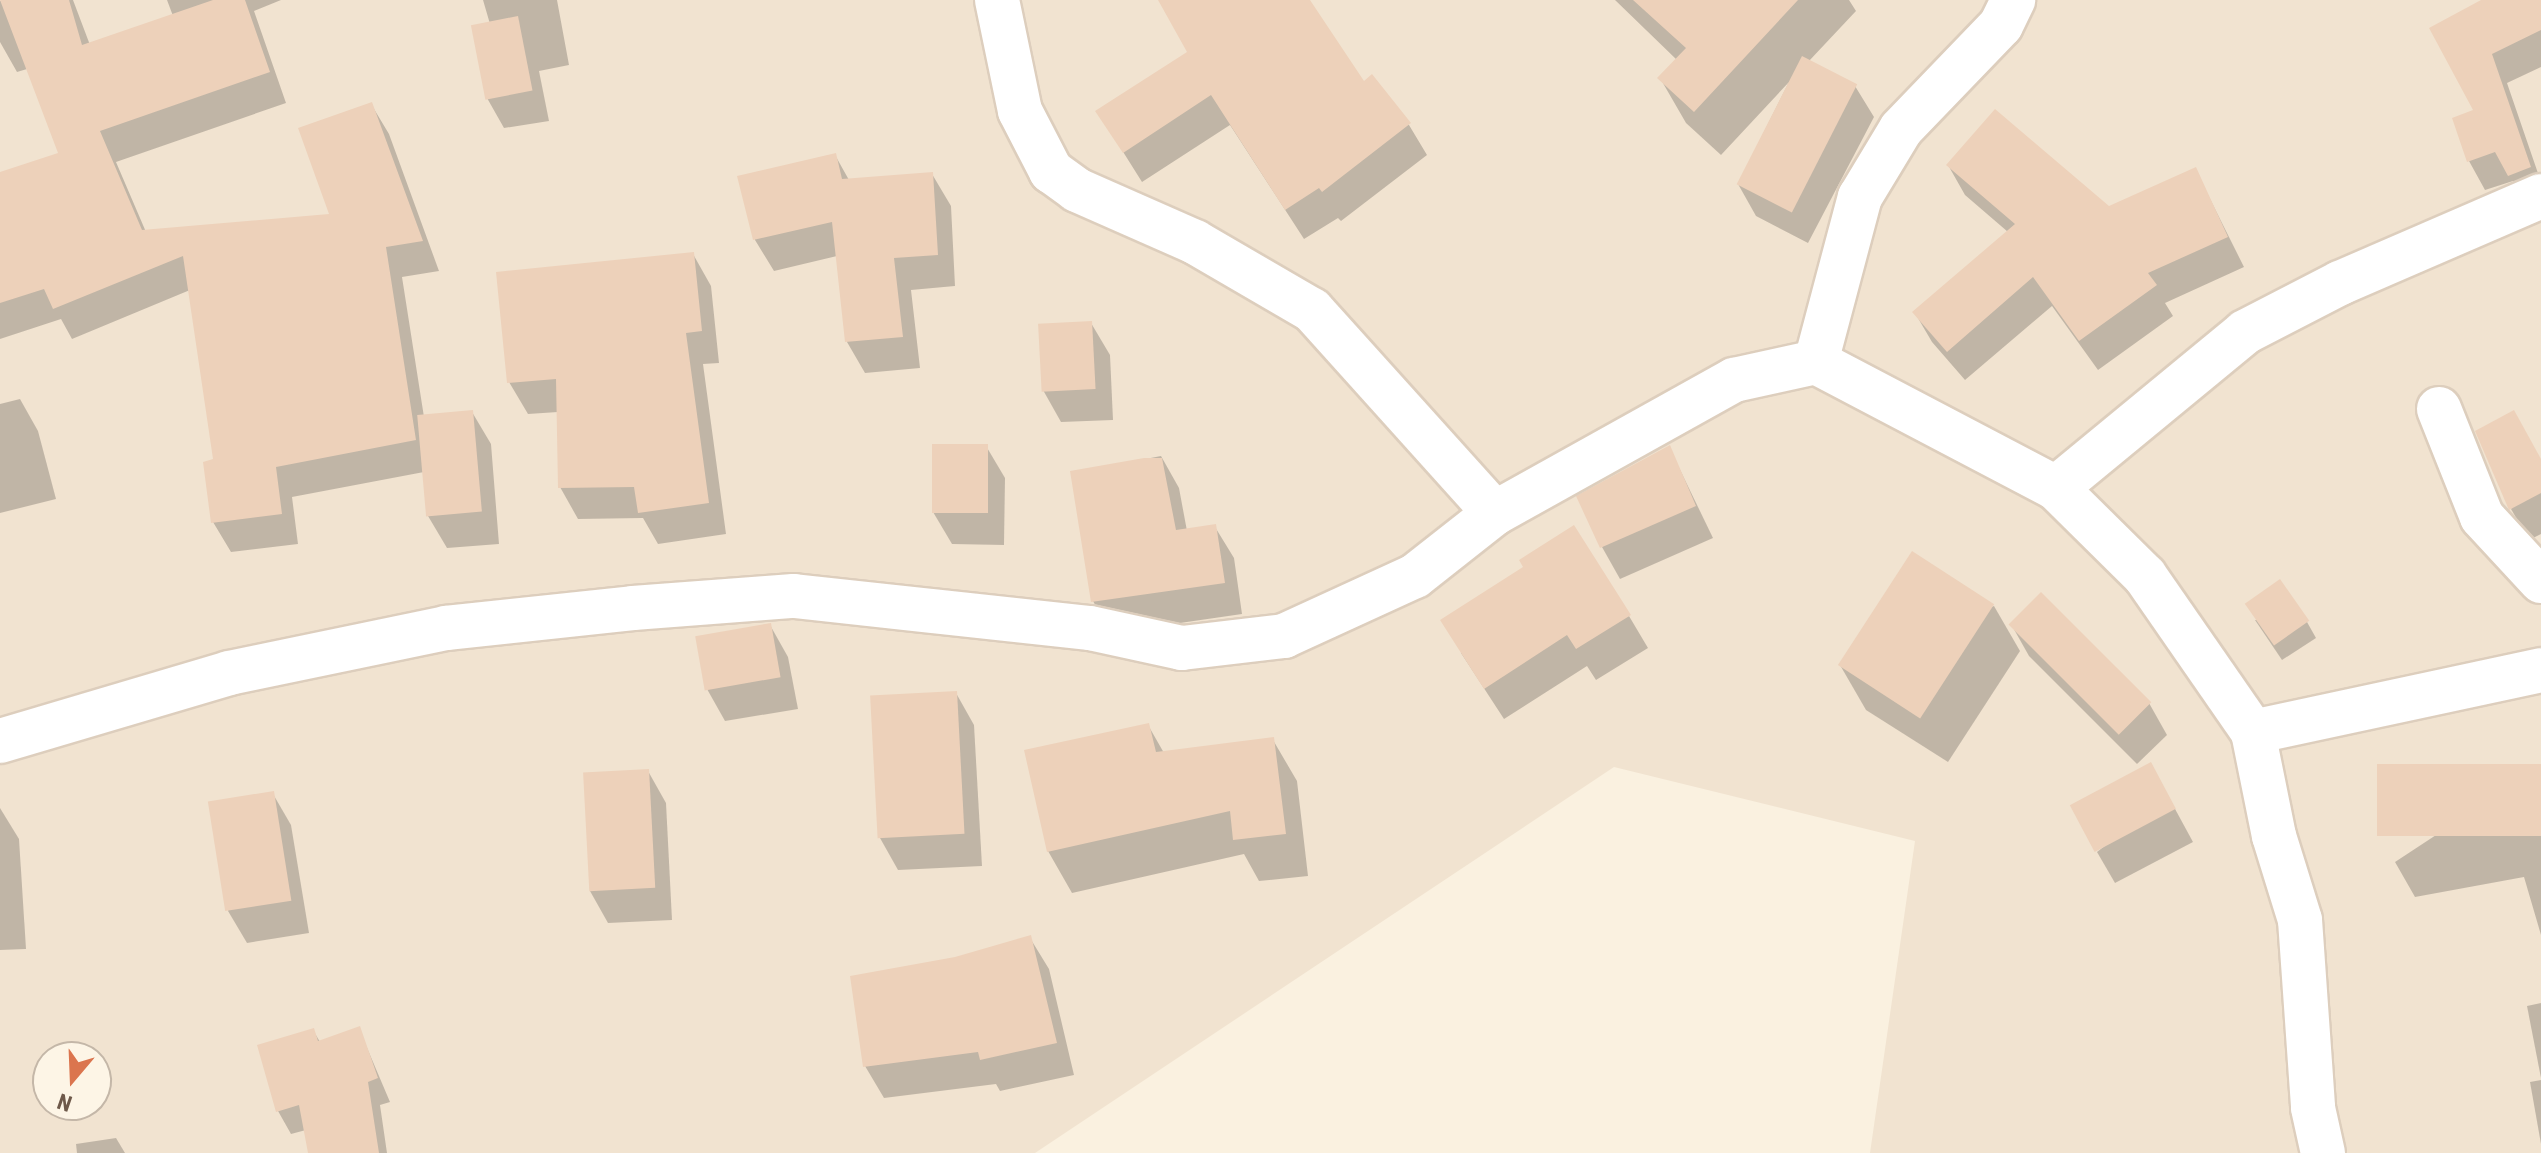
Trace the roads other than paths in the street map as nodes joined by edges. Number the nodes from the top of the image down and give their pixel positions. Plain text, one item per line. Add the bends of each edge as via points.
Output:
1 (997, 0) edge
2 (2013, 0) edge
3 (2541, 196) edge
4 (1816, 362) junction
5 (2439, 409) dead end
6 (2056, 488) junction
7 (1495, 513) junction
8 (2541, 581) edge
9 (2541, 670) edge
10 (2253, 732) junction
11 (0, 741) edge
12 (2323, 1153) edge

1 - 7 street via 1020,111 1051,171 1077,190 1195,242 1312,310
2 - 4 street via 2001,25 1901,129 1860,197
3 - 6 street via 2340,283 2245,332
4 - 6 street
4 - 7 street via 1734,380
5 - 8 street via 2482,517
6 - 10 street via 2145,576
7 - 11 street via 1415,576 1284,636 1182,648 1090,628 794,596 633,608 446,628 229,673
9 - 10 street
10 - 12 street via 2274,836 2300,920 2313,1108

